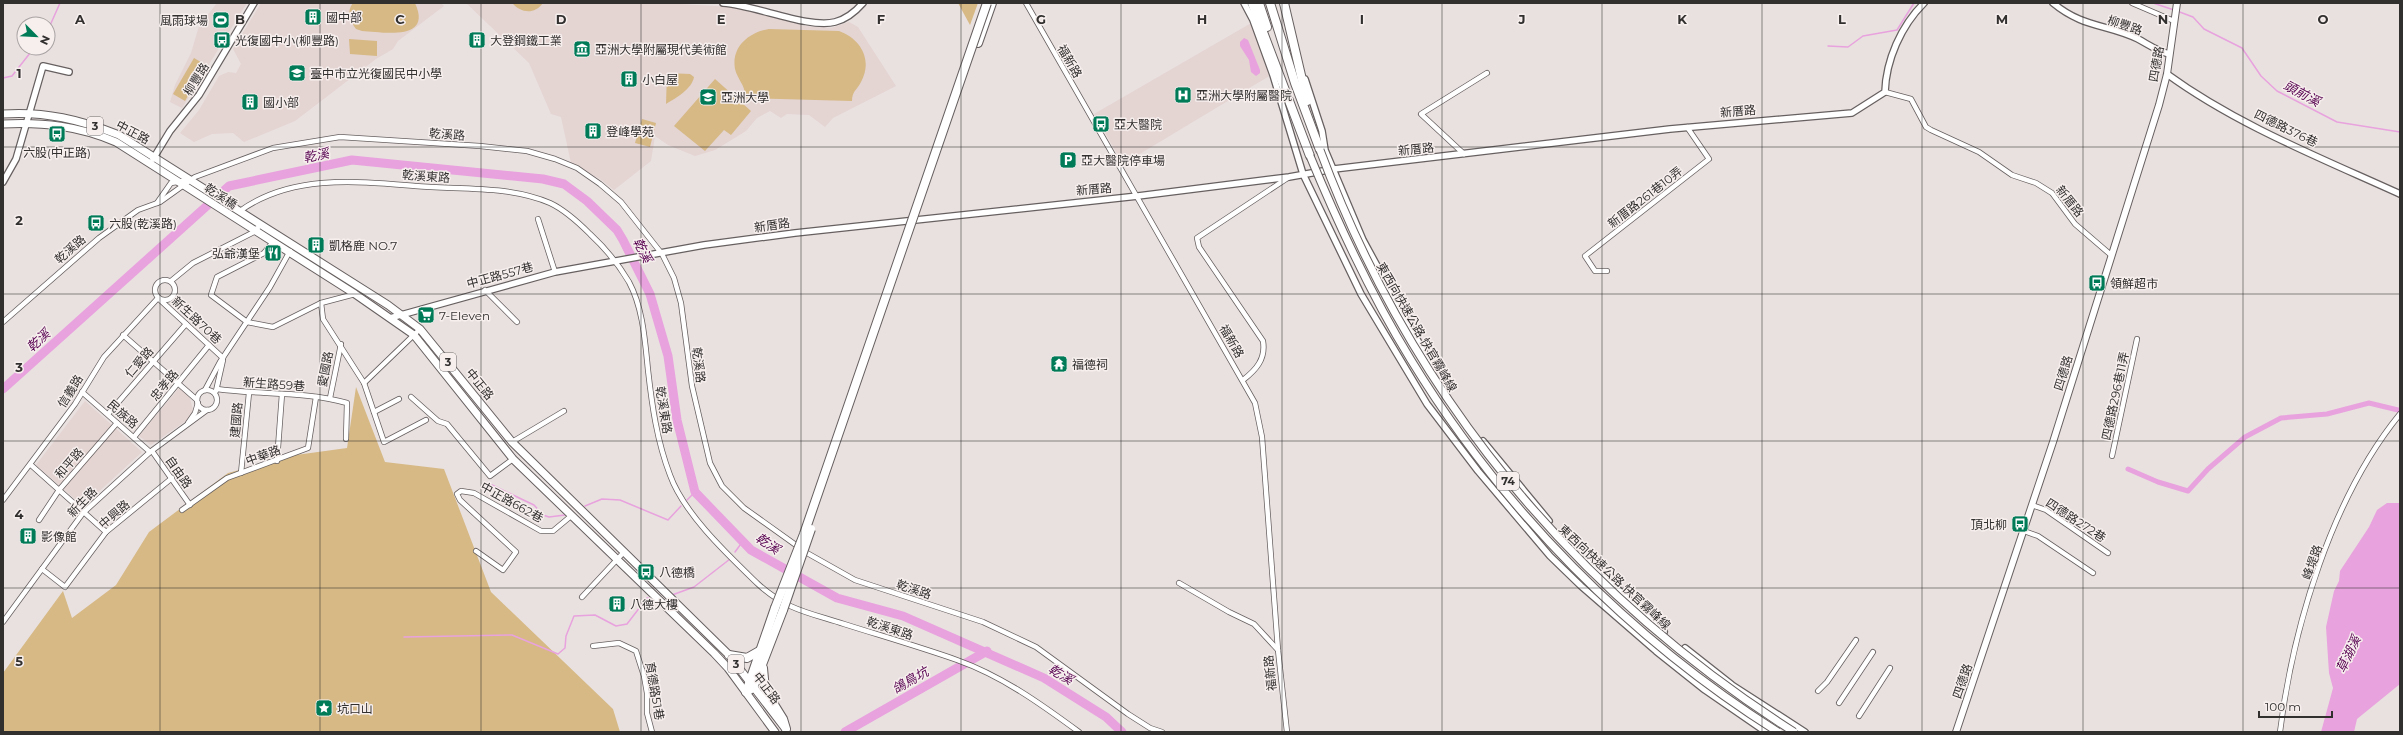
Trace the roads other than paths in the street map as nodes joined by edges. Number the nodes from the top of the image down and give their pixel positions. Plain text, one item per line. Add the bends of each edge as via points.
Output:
1 (254, 3) edge
2 (723, 3) edge
3 (863, 3) edge
4 (986, 3) edge
5 (992, 3) edge
6 (1026, 3) edge
7 (1244, 3) edge
8 (1252, 3) edge
9 (1259, 3) edge
10 (1270, 3) edge
11 (1284, 3) edge
12 (1288, 3) edge
13 (1924, 3) edge
14 (2053, 3) edge
15 (2132, 3) edge
16 (2176, 5) edge
17 (2174, 18) junction
18 (2169, 54) junction
19 (69, 72) dead end
20 (1487, 74) dead end
21 (2166, 74) junction
22 (1885, 92) junction
23 (30, 113) junction
24 (3, 114) edge
25 (28, 122) junction
26 (3, 124) edge
27 (1687, 127) junction
28 (1320, 150) junction
29 (1464, 154) junction
30 (155, 156) junction
31 (1310, 156) junction
32 (150, 163) junction
33 (1334, 169) junction
34 (1303, 174) junction
35 (1289, 177) junction
36 (191, 179) junction
37 (177, 181) junction
38 (3, 182) edge
39 (184, 185) junction
40 (199, 185) joint
41 (194, 192) joint
42 (2400, 194) edge
43 (1138, 196) junction
44 (157, 202) junction
45 (239, 210) junction
46 (235, 218) joint
47 (538, 219) dead end
48 (260, 224) junction
49 (256, 231) junction
50 (273, 242) junction
51 (294, 247) junction
52 (289, 253) junction
53 (660, 255) junction
54 (2110, 255) junction
55 (616, 262) junction
56 (1607, 271) dead end
57 (555, 272) junction
58 (171, 281) junction
59 (485, 290) junction
60 (355, 294) junction
61 (158, 298) junction
62 (321, 303) junction
63 (401, 315) junction
64 (390, 318) junction
65 (3, 322) edge
66 (247, 322) junction
67 (517, 322) dead end
68 (186, 324) junction
69 (420, 329) junction
70 (123, 335) junction
71 (414, 335) junction
72 (2137, 339) dead end
73 (340, 344) junction
74 (210, 345) junction
75 (224, 358) junction
76 (154, 361) junction
77 (1243, 380) junction
78 (179, 382) junction
79 (364, 383) junction
80 (205, 390) junction
81 (216, 391) junction
82 (82, 392) junction
83 (249, 393) junction
84 (282, 394) junction
85 (316, 397) junction
86 (411, 397) dead end
87 (330, 398) junction
88 (399, 399) dead end
89 (198, 402) junction
90 (207, 410) junction
91 (564, 411) dead end
92 (374, 412) junction
93 (108, 414) junction
94 (2400, 414) edge
95 (426, 420) dead end
96 (117, 423) junction
97 (179, 431) junction
98 (134, 437) junction
99 (346, 439) dead end
100 (512, 442) junction
101 (151, 451) junction
102 (2112, 456) dead end
103 (513, 459) junction
104 (277, 461) junction
105 (532, 461) junction
106 (31, 465) junction
107 (525, 470) junction
108 (241, 473) junction
109 (172, 478) junction
110 (58, 490) junction
111 (3, 500) edge
112 (190, 505) junction
113 (2032, 505) junction
114 (182, 510) dead end
115 (83, 512) junction
116 (571, 516) junction
117 (39, 520) dead end
118 (2024, 531) junction
119 (106, 532) junction
120 (476, 551) dead end
121 (624, 552) junction
122 (2108, 553) dead end
123 (617, 560) junction
124 (42, 569) junction
125 (2093, 573) dead end
126 (1179, 583) dead end
127 (582, 597) dead end
128 (779, 609) junction
129 (3, 622) edge
130 (1856, 640) dead end
131 (593, 646) dead end
132 (761, 650) junction
133 (1278, 650) junction
134 (1873, 652) dead end
135 (729, 655) junction
136 (763, 665) junction
137 (1890, 668) dead end
138 (749, 687) junction
139 (1818, 691) dead end
140 (1839, 703) dead end
141 (1859, 716) dead end
142 (787, 731) edge
143 (652, 732) edge
144 (775, 732) edge
145 (1079, 732) edge
146 (1162, 732) edge
147 (1287, 732) edge
148 (1766, 732) edge
149 (1778, 732) edge
150 (1794, 732) edge
151 (1805, 732) edge
152 (1956, 732) edge
153 (2280, 732) edge

1 - 30 street, 柳豐路 via 199,96 170,131
2 - 3 street via 747,5 802,21 824,23 835,22 850,15
4 - 128 highway, bridge
5 - 128 highway, bridge
6 - 43 street, 福新路
7 - 34 street via 1273,75
8 - 31 highway
9 - 31 highway, 74
10 - 28 highway, 74 via 1295,83
11 - 28 highway via 1305,96 1319,136
12 - 33 street via 1298,56 1322,131 1325,150
13 - 22 street via 1909,20 1894,52 1888,66
14 - 18 street, 柳豐路 via 2067,15 2139,40 2149,47
15 - 17 street
16 - 17 main road, 四德路
17 - 18 main road, 四德路
18 - 21 main road, 四德路
19 - 23 street via 43,66
20 - 29 street via 1421,114
21 - 42 street, 四德路376巷 via 2200,98 2314,155
21 - 54 main road, 四德路 via 2159,105
22 - 27 street, 新厝路 via 1852,113
22 - 54 street, 新厝路 via 1911,99 1926,127 1979,152 2012,175 2036,183 2052,193 2074,224
23 - 24 main road, 中正路 / 3
23 - 25 street
23 - 30 main road, 中正路 / 3 via 54,115 89,123 119,135
25 - 26 main road, 中正路 / 3
25 - 32 main road, 中正路 / 3 via 85,130 116,142
25 - 38 street via 16,159
27 - 29 street, 新厝路
27 - 56 street, 新厝路261巷10弄 via 1709,159 1585,256 1594,271
28 - 150 main road, 東西向快速公路 快官霧峰線 / 74, bridge via 1349,224 1406,333 1449,403 1498,469 1567,548 1623,602 1729,689
29 - 33 street, 新厝路
30 - 32 street, 柳豐路
30 - 36 main road, 中正路 / 3
31 - 149 main road, 東西向快速公路 快官霧峰線 / 74, bridge via 1350,248 1398,339 1442,408 1494,477 1548,541 1622,613 1696,675
32 - 37 main road, 中正路 / 3
33 - 34 street, 新厝路
33 - 151 street via 1363,240 1440,382 1471,427 1567,543 1669,636 1732,684
34 - 35 street, 新厝路
34 - 148 street via 1382,333 1427,404 1478,471 1550,556 1581,586 1705,690
35 - 43 street, 新厝路
35 - 77 street via 1197,238 1199,247 1263,341 1264,347 1256,370
36 - 37 street, 乾溪路
36 - 39 street, 乾溪路
36 - 40 main road, 中正路 / 3
36 - 53 street, 乾溪路 via 273,148 340,137 526,151 577,168 600,184 621,202
37 - 39 main road, 中正路 / 3
37 - 44 street via 171,183
39 - 41 main road, 中正路 / 3
39 - 44 street, 乾溪路
40 - 45 main road, 乾溪橋 / 3
41 - 46 main road, 乾溪橋 / 3
43 - 53 street, 新厝路 via 795,233 704,245
43 - 77 street, 福新路
44 - 65 street, 乾溪路 via 138,210 98,238
45 - 48 main road, 中正路 / 3
45 - 55 street, 乾溪東路 via 285,190 323,182 355,181 488,190 528,196 551,204 574,219
46 - 49 main road, 中正路 / 3
47 - 57 street
48 - 49 street
48 - 51 main road, 中正路 / 3
49 - 50 main road, 中正路 / 3
49 - 58 street via 193,264
50 - 52 main road, 中正路 / 3
50 - 66 street via 264,253 217,278 211,295
51 - 52 street, 新生路
51 - 63 main road, 中正路 / 3
52 - 60 main road, 中正路 / 3
52 - 66 street, 新生路
53 - 55 street, 新厝路
53 - 146 street, 乾溪路 via 674,278 681,303 692,386 710,463 722,486 744,508 807,554 855,580 983,622 1036,647 1128,714
54 - 113 main road, 四德路
55 - 57 street, 中正路557巷
55 - 145 street, 乾溪東路 via 629,283 639,311 652,407 670,477 685,506 760,585 790,607 807,614 976,667 1015,687
57 - 59 street, 中正路557巷
58 - 61 street via 161,280 156,285 154,291
58 - 61 street, 信義路 via 175,287 173,297 164,300
59 - 63 street, 中正路557巷
59 - 67 street
60 - 62 street
60 - 64 main road, 中正路 / 3
61 - 68 street, 新生路70巷
61 - 70 street, 信義路
62 - 66 street via 273,327
62 - 73 street via 323,319
63 - 64 street, 中正路557巷
63 - 69 main road, 中正路 / 3
64 - 71 main road, 中正路 / 3
66 - 75 street, 新生路
68 - 74 street, 新生路70巷
68 - 76 street, 仁愛路
69 - 71 street
69 - 100 main road, 中正路 / 3
70 - 76 street
70 - 82 street, 信義路 via 104,357
71 - 79 street
71 - 103 main road, 中正路 / 3
72 - 102 street, 四德路296巷11弄
73 - 79 street
73 - 87 street, 愛國路
74 - 75 street, 新生路70巷
74 - 78 street, 忠孝路
75 - 80 street, 新生路
75 - 81 street, 新生路
76 - 78 street
76 - 93 street, 仁愛路
77 - 133 street, 福新路 via 1255,403 1262,437
78 - 89 street
78 - 98 street, 忠孝路
79 - 92 street
80 - 81 street
80 - 89 street, 新生路 via 199,395
81 - 83 street, 新生路59巷
81 - 90 street, 新生路 via 215,406
82 - 93 street, 民族路
82 - 106 street, 信義路
83 - 84 street, 新生路59巷
83 - 108 street, 建國路
84 - 85 street, 新生路59巷
84 - 104 street
85 - 87 street, 新生路59巷
85 - 104 street, 中華路 via 308,448
86 - 103 street via 438,421 447,424 490,476
87 - 99 street, 新生路59巷 via 347,403
88 - 92 street
89 - 90 street via 201,408
89 - 97 street, 新生路 via 194,416
90 - 97 street, 新生路
91 - 100 street
92 - 95 street via 384,442
93 - 96 street, 民族路
94 - 153 street, 峰堤路 via 2364,464 2324,556 2297,639
96 - 98 street, 民族路
96 - 110 street, 和平路
97 - 101 street, 新生路
98 - 101 street, 民族路
100 - 105 main road, 中正路 / 3
101 - 109 street, 自由路
101 - 115 street, 新生路
103 - 107 main road, 中正路 / 3
104 - 108 street, 中華路
105 - 107 main road
105 - 121 main road, 中正路 / 3
106 - 110 street
106 - 111 street, 信義路
107 - 116 main road, 中正路 / 3
108 - 112 street, 中華路 via 227,478
109 - 112 street, 自由路
109 - 119 street, 中興路
110 - 115 street
110 - 117 street, 和平路
112 - 114 street, 中華路
113 - 118 main road, 四德路
113 - 122 street, 四德路272巷 via 2046,510
115 - 119 street
115 - 124 street, 新生路
116 - 120 street, 中正路662巷 via 552,531 541,530 474,493 461,491 457,494 460,500 516,552 503,570
116 - 123 main road, 中正路 / 3
118 - 125 street via 2038,536
118 - 152 main road, 四德路
119 - 124 street, 中興路 via 65,587
121 - 123 street
121 - 135 main road, 中正路 / 3
123 - 127 street
123 - 138 main road, 中正路 / 3
124 - 129 street, 新生路
126 - 133 street via 1254,624
128 - 132 highway
128 - 136 highway
130 - 139 street via 1840,665
131 - 143 street, 育德路51巷 via 619,643 636,651 644,676 647,713
132 - 135 highway via 747,658
132 - 138 highway
133 - 147 street, 福新路
134 - 140 street
135 - 138 main road, 中正路 / 3
136 - 138 highway
136 - 142 highway via 765,690 783,719
137 - 141 street
138 - 142 main road, 中正路 / 3
138 - 144 main road, 中正路 / 3

